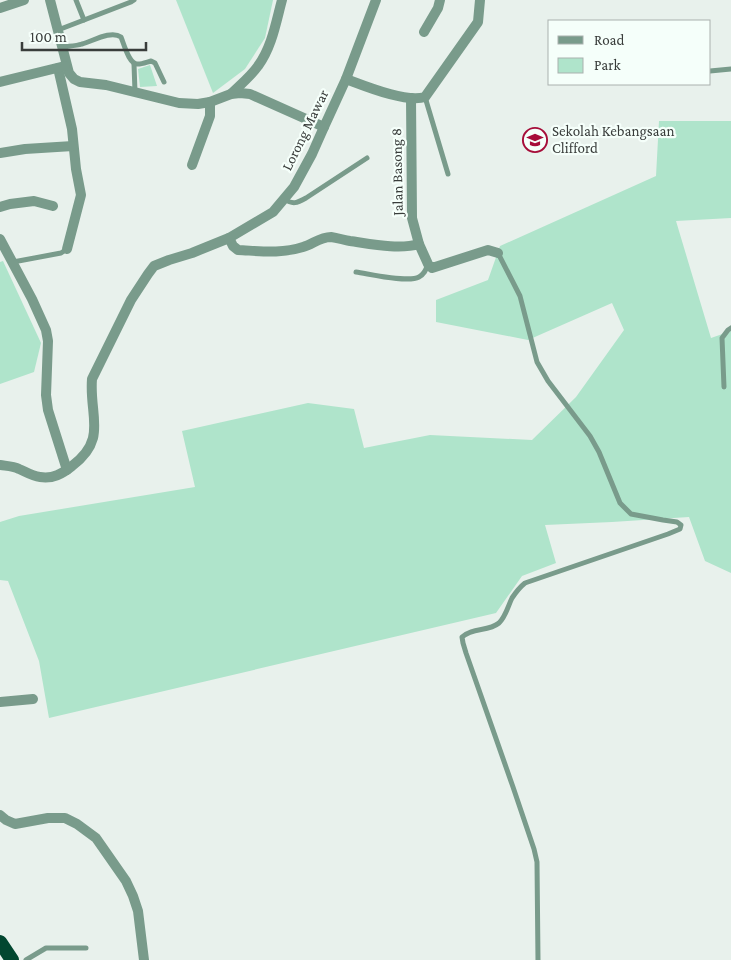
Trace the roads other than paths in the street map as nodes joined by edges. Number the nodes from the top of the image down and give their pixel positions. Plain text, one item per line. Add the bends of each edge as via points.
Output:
1 (24, 0) edge
2 (50, 0) edge
3 (76, 0) edge
4 (134, 0) edge
5 (282, 0) edge
6 (376, 0) edge
7 (440, 0) edge
8 (480, 0) edge
9 (0, 8) edge
10 (84, 20) junction
11 (58, 30) junction
12 (424, 32) dead end
13 (62, 47) junction
14 (134, 64) junction
15 (62, 66) junction
16 (731, 69) edge
17 (711, 71) edge
18 (346, 79) junction
19 (0, 82) edge
20 (164, 82) dead end
21 (135, 93) junction
22 (231, 94) junction
23 (425, 97) junction
24 (411, 98) junction
25 (210, 102) junction
26 (324, 127) junction
27 (73, 146) junction
28 (0, 153) edge
29 (367, 158) dead end
30 (192, 165) dead end
31 (448, 174) dead end
32 (284, 199) junction
33 (53, 206) dead end
34 (0, 207) edge
35 (229, 238) junction
36 (0, 239) edge
37 (419, 244) junction
38 (67, 249) joint
39 (498, 253) joint
40 (12, 262) junction
41 (428, 264) junction
42 (356, 272) dead end
43 (731, 328) edge
44 (724, 387) dead end
45 (0, 465) edge
46 (67, 470) junction
47 (32, 699) dead end
48 (0, 702) edge
49 (0, 815) edge
50 (0, 942) edge
51 (86, 948) dead end
52 (12, 960) edge
53 (26, 960) edge
54 (144, 960) edge
55 (538, 960) edge

1 - 9 street
2 - 11 street
3 - 10 lane
4 - 10 lane
5 - 22 street via 267,51 249,77
6 - 18 street, Lorong Mawar
7 - 12 street
8 - 23 street via 478,22
10 - 11 lane
11 - 13 street
13 - 14 lane via 118,34
13 - 15 street
14 - 20 lane via 155,63
14 - 21 lane
15 - 19 street
15 - 21 street via 80,82
15 - 27 street
16 - 17 lane
18 - 24 street
18 - 26 street, Lorong Mawar
21 - 25 street via 179,103
22 - 25 street
22 - 26 street via 250,94
23 - 24 street
23 - 31 lane
24 - 37 street, Jalan Basong 8 via 412,218
25 - 30 street via 210,116
26 - 32 street, Lorong Mawar via 294,187
27 - 28 street
27 - 38 street via 81,195
29 - 32 lane via 298,202
32 - 35 street, Lorong Mawar via 273,212
33 - 34 street via 34,201
35 - 37 street via 238,250 278,252 332,237 398,246
35 - 46 street, Lorong Mawar via 154,266 148,274 131,300 92,379 94,438 81,460
36 - 40 street
37 - 41 street, Jalan Basong 8
38 - 40 lane via 61,253
39 - 41 street via 488,250 432,268
39 - 55 lane via 520,296 537,362 590,436 620,503 631,514 680,525 680,529 668,534 525,583 512,598 500,622 487,629 467,632 462,637 534,849 537,862
40 - 46 street via 46,330 48,410
41 - 42 lane via 425,272 414,279
43 - 44 lane via 722,338
45 - 46 street via 39,477 60,475
47 - 48 street
49 - 54 street via 15,824 65,818 96,838 126,880 133,896
50 - 52 highway
51 - 53 lane via 46,948

